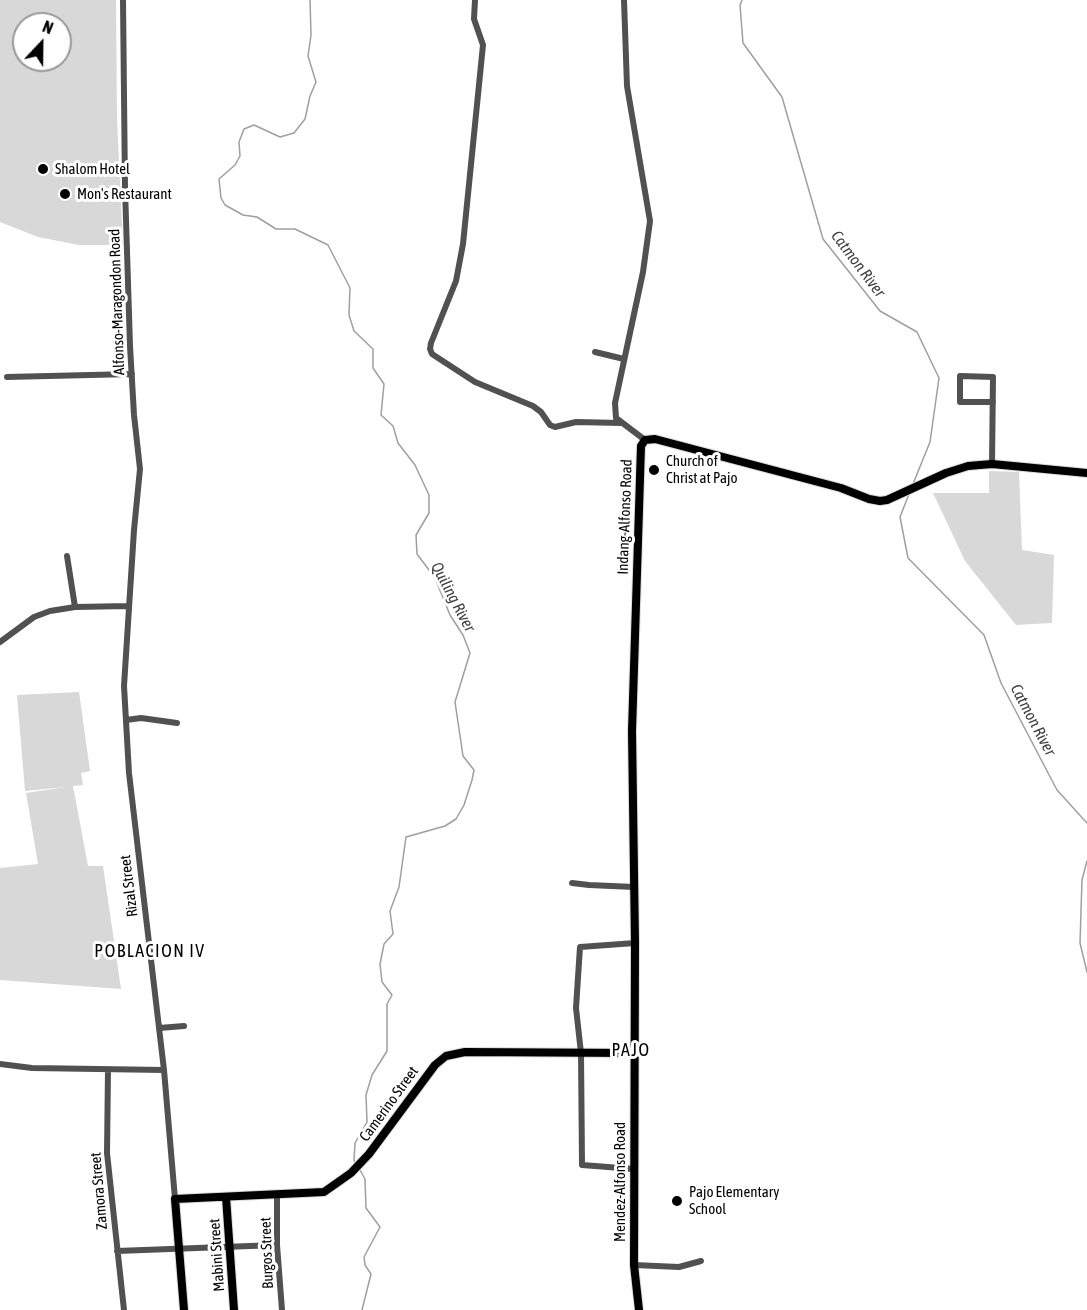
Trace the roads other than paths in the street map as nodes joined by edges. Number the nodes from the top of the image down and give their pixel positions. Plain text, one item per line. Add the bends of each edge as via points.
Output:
1 (123, 0) edge
2 (475, 0) edge
3 (624, 0) edge
4 (594, 352) dead end
5 (624, 359) junction
6 (132, 374) junction
7 (7, 377) dead end
8 (993, 402) junction
9 (621, 423) junction
10 (645, 440) junction
11 (992, 464) junction
12 (1087, 473) edge
13 (134, 530) joint
14 (67, 556) dead end
15 (129, 606) junction
16 (75, 607) junction
17 (0, 642) edge
18 (126, 720) junction
19 (177, 723) dead end
20 (572, 883) dead end
21 (634, 886) junction
22 (634, 943) junction
23 (184, 1026) dead end
24 (159, 1028) junction
25 (581, 1053) junction
26 (633, 1053) junction
27 (0, 1064) edge
28 (108, 1070) junction
29 (164, 1070) junction
30 (634, 1169) junction
31 (277, 1195) junction
32 (226, 1197) junction
33 (175, 1199) junction
34 (277, 1245) junction
35 (178, 1248) junction
36 (229, 1248) junction
37 (117, 1251) junction
38 (701, 1261) dead end
39 (634, 1265) junction
40 (124, 1310) edge
41 (184, 1310) edge
42 (234, 1310) edge
43 (282, 1310) edge
44 (639, 1310) edge

1 - 6 street, Alfonso-Maragondon Road
2 - 9 street via 474,19 483,45 463,244 456,281 430,349 475,382 533,406 555,427 576,422
3 - 5 street via 627,86 650,221
4 - 5 street
5 - 9 street via 615,404 616,418
6 - 7 street
6 - 13 street, Alfonso-Maragondon Road via 140,469
8 - 8 street via 960,402 960,376 993,377
8 - 11 street
9 - 10 street
10 - 11 main road, Indang-Alfonso Road via 706,452 880,501 946,473
10 - 21 main road, Indang-Alfonso Road via 641,446 638,485 632,731
11 - 12 main road, Indang-Alfonso Road
13 - 15 street, Rizal Street
14 - 16 street
15 - 16 street
15 - 18 street, Rizal Street
16 - 17 street via 34,617
18 - 19 street
18 - 24 street, Rizal Street via 133,814
20 - 21 street
21 - 22 main road, Indang-Alfonso Road
22 - 25 street via 580,947 576,1008
22 - 26 main road, Indang-Alfonso Road
23 - 24 street
24 - 29 street, Rizal Street
25 - 26 main road, Camerino Street
25 - 30 street via 582,1165
25 - 31 main road, Camerino Street via 465,1052 446,1056 351,1173 324,1192
26 - 30 main road, Mendez-Alfonso Road
27 - 28 street
28 - 29 street
28 - 37 street, Zamora Street via 107,1153
29 - 33 street, Rizal Street
30 - 39 main road, Mendez-Alfonso Road
31 - 32 main road, Camerino Street
31 - 34 street, Burgos Street
32 - 33 main road, Camerino Street
32 - 36 main road, Mabini Street
33 - 35 main road, Rizal Street
34 - 36 street
34 - 43 street, Burgos Street
35 - 36 street
35 - 37 street
35 - 41 main road, Rizal Street
36 - 42 main road, Mabini Street
37 - 40 street, Zamora Street
38 - 39 street via 679,1267
39 - 44 main road, Mendez-Alfonso Road

